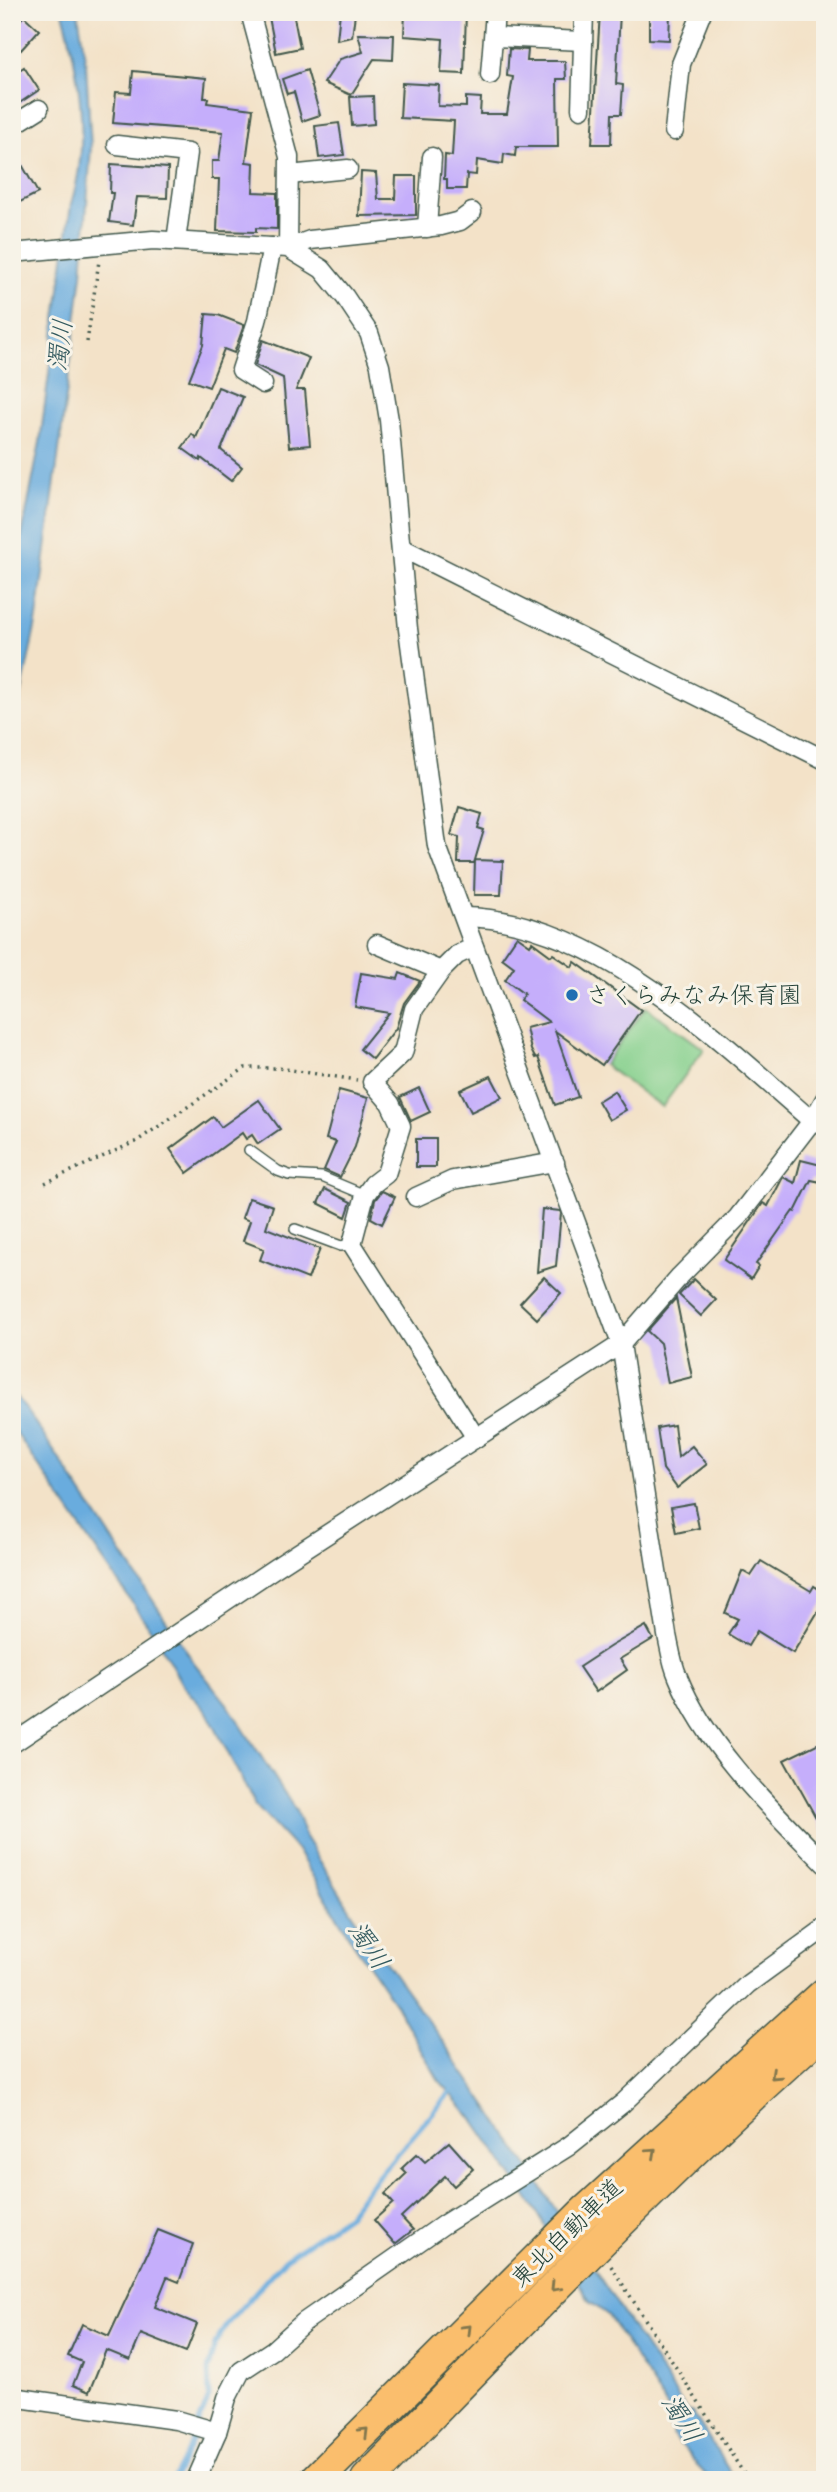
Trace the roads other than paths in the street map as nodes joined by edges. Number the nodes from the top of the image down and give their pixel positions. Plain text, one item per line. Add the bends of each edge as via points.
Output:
1 (250, 12) edge
2 (495, 12) edge
3 (584, 12) edge
4 (702, 12) edge
5 (494, 37) junction
6 (583, 41) junction
7 (490, 75) dead end
8 (581, 108) dead end
9 (39, 109) dead end
10 (12, 126) edge
11 (674, 131) dead end
12 (117, 145) dead end
13 (432, 157) dead end
14 (348, 169) dead end
15 (289, 175) junction
16 (472, 212) dead end
17 (427, 228) junction
18 (176, 242) junction
19 (280, 248) junction
20 (12, 253) edge
21 (263, 384) dead end
22 (402, 548) junction
23 (825, 760) edge
24 (464, 917) junction
25 (377, 944) dead end
26 (474, 947) junction
27 (441, 971) junction
28 (825, 1099) edge
29 (818, 1123) edge
30 (249, 1150) dead end
31 (555, 1163) junction
32 (365, 1195) junction
33 (416, 1196) dead end
34 (295, 1229) dead end
35 (352, 1244) junction
36 (621, 1344) junction
37 (476, 1438) junction
38 (12, 1744) edge
39 (825, 1864) edge
40 (825, 1928) edge
41 (825, 1994) edge
42 (825, 2029) edge
43 (12, 2397) edge
44 (217, 2432) junction
45 (196, 2480) edge
46 (316, 2480) edge
47 (367, 2480) edge

1 - 15 street via 289,157
2 - 5 street
3 - 6 street
4 - 11 street via 681,64
5 - 6 street
5 - 7 street
6 - 8 street
9 - 10 street
12 - 18 street via 188,153
13 - 17 street
14 - 15 street
15 - 19 street
16 - 17 street via 460,221
17 - 19 street via 310,240
18 - 19 street
18 - 20 street
19 - 21 street via 241,370
19 - 22 street via 322,269 369,332 376,349 389,421
22 - 23 street
22 - 24 street via 431,813 437,846
24 - 26 street
24 - 29 street via 511,921 563,939 624,971 689,1016
25 - 27 street
26 - 27 street
26 - 31 street
27 - 32 street via 414,1009 403,1053 372,1082 401,1126 386,1174
28 - 29 street
29 - 36 street
30 - 32 lane via 278,1171 322,1177
31 - 33 street via 453,1180
31 - 36 street
32 - 35 street
34 - 35 lane via 341,1246
35 - 37 street
36 - 37 street
36 - 39 street via 677,1676 709,1735 763,1801
37 - 38 street
40 - 44 street via 748,1984 623,2103 569,2146 443,2225 241,2371
46 -> 41 highway, 東北自動車道 via 583,2214
42 -> 47 highway, 東北自動車道 via 692,2151 605,2250
43 - 44 street via 176,2420
44 - 45 street

